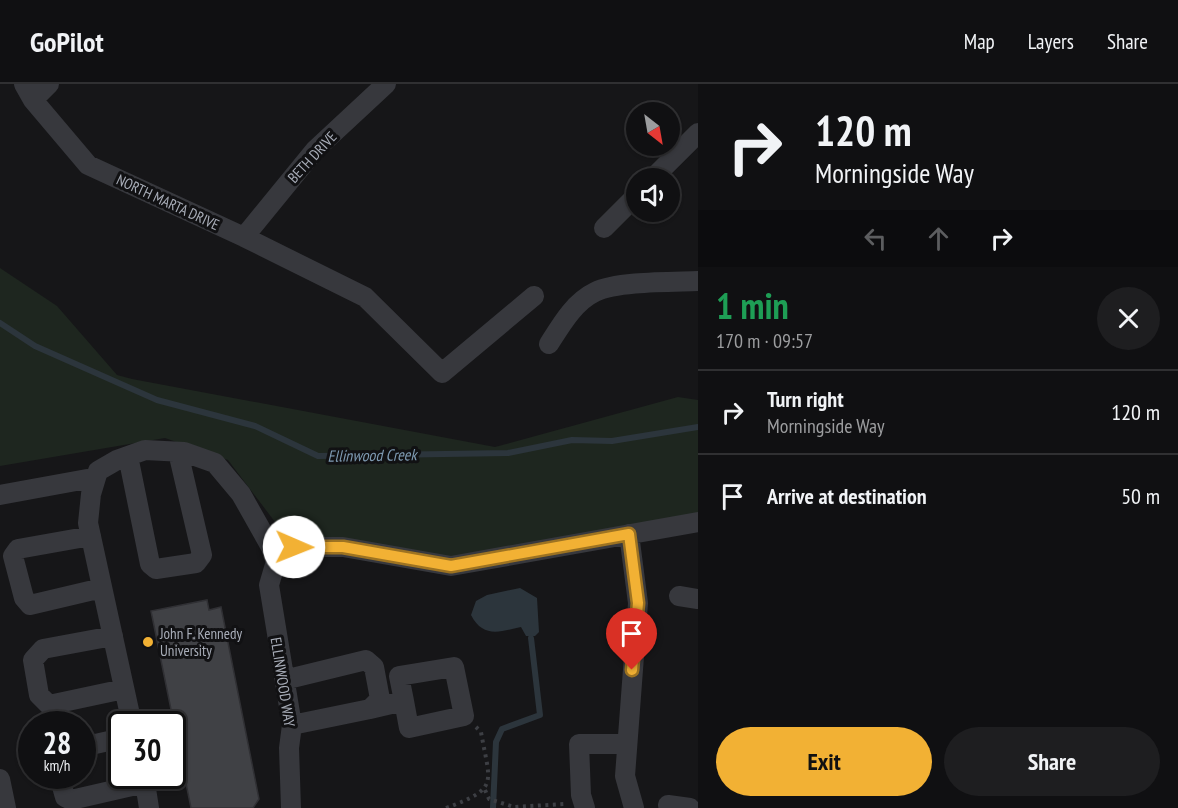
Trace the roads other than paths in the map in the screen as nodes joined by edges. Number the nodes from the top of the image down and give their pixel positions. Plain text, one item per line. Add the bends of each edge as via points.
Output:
1 (49, 84) edge
2 (386, 84) edge
3 (28, 92) edge
4 (698, 133) edge
5 (663, 168) edge
6 (626, 206) edge
7 (604, 228) dead end
8 (244, 237) junction
9 (698, 280) edge
10 (534, 296) dead end
11 (549, 344) dead end
12 (178, 452) junction
13 (128, 456) junction
14 (94, 483) junction
15 (0, 495) edge
16 (698, 522) edge
17 (629, 534) junction
18 (91, 536) junction
19 (277, 558) junction
20 (102, 588) junction
21 (113, 636) junction
22 (284, 680) junction
23 (124, 689) junction
24 (404, 701) junction
25 (370, 710) junction
26 (129, 711) edge
27 (292, 726) junction
28 (626, 744) junction
29 (0, 778) edge
30 (63, 789) edge
31 (110, 789) edge
32 (146, 789) edge
33 (584, 805) edge
34 (668, 805) dead end
35 (6, 808) edge
36 (149, 808) edge
37 (291, 808) edge
38 (634, 808) edge
39 (690, 808) edge

1 - 3 street
2 - 8 street, BETH DRIVE via 315,150
3 - 8 street, NORTH MARTA DRIVE via 88,165
4 - 5 street
6 - 7 street
8 - 10 street, NORTH MARTA DRIVE via 365,297 442,373
9 - 11 street via 639,283 595,291 567,315
12 - 13 street via 145,450
12 - 13 street via 202,555 196,563 156,569 150,564
12 - 19 street via 215,463 241,494
13 - 14 street via 98,471
14 - 15 street via 87,479
14 - 18 street via 88,523
16 - 17 street
17 - 19 street via 451,566 343,547 294,547
17 - 28 street via 638,603
18 - 20 street
18 - 20 street via 18,549 13,556 24,598 30,604
19 - 22 street, ELLINWOOD WAY via 269,585
20 - 21 street
21 - 23 street
21 - 23 street via 43,649 33,660 39,694 49,705
22 - 25 street via 366,660 374,667 380,699
22 - 27 street, ELLINWOOD WAY
23 - 26 street
24 - 24 street via 409,728 464,716 454,667 399,676
24 - 25 street
25 - 27 street
27 - 37 street, ELLINWOOD WAY
28 - 33 street via 579,744 580,795
28 - 38 street via 625,776
29 - 35 street
30 - 31 street via 71,800
32 - 36 street
34 - 39 street

